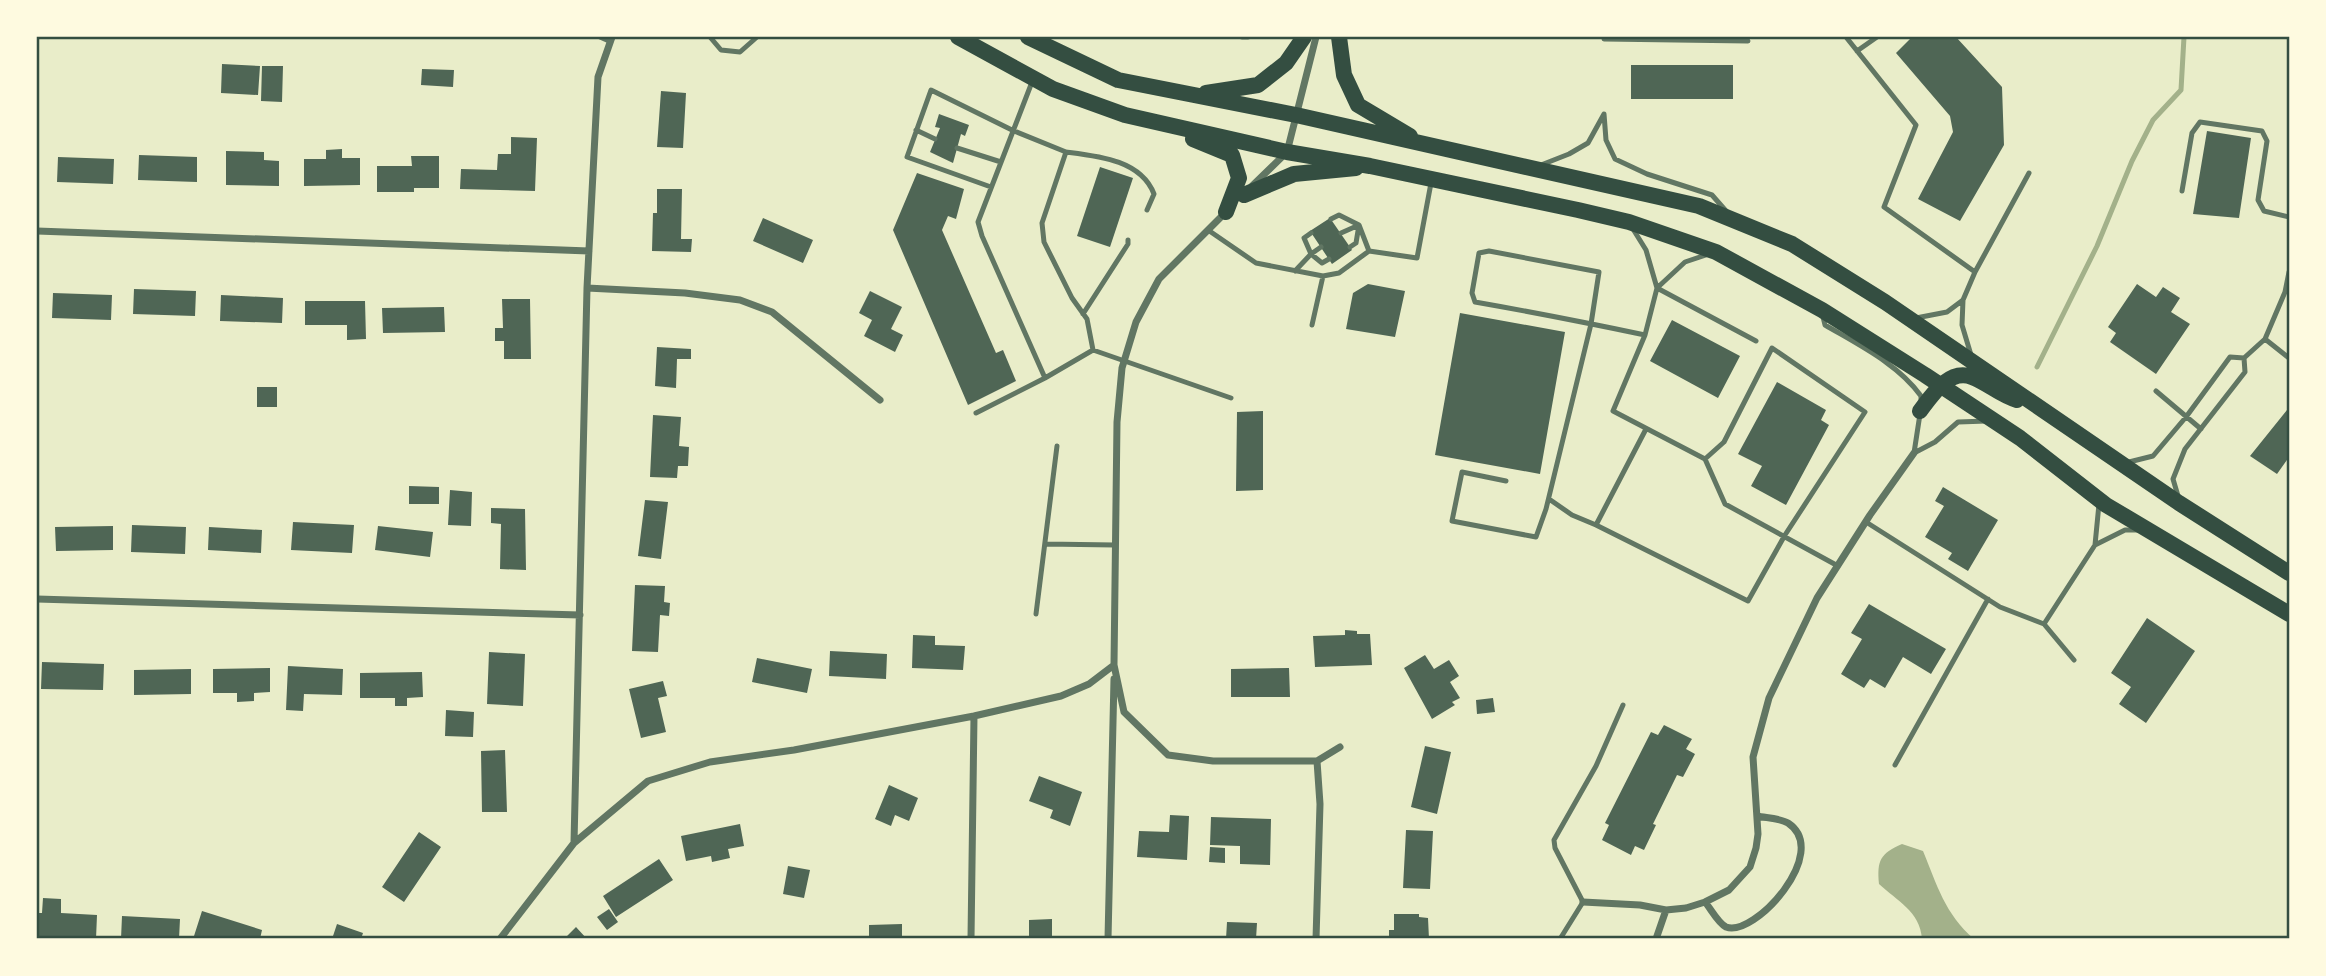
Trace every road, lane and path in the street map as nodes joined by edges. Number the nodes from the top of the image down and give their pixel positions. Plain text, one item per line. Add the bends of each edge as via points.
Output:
1 (600, 37) edge
2 (710, 37) edge
3 (757, 37) edge
4 (958, 37) edge
5 (1028, 37) edge
6 (1242, 37) edge
7 (1248, 37) edge
8 (1304, 37) edge
9 (1315, 37) edge
10 (1339, 37) edge
11 (1846, 37) edge
12 (1877, 37) edge
13 (610, 39) edge
14 (1604, 39) dead end
15 (1748, 41) dead end
16 (1857, 51) junction
17 (1034, 79) junction
18 (1193, 95) junction
19 (1125, 115) junction
20 (1296, 115) junction
21 (916, 130) junction
22 (1013, 131) junction
23 (935, 139) dead end
24 (1421, 143) junction
25 (957, 148) dead end
26 (1066, 152) junction
27 (1287, 152) junction
28 (1001, 162) junction
29 (1370, 166) junction
30 (1533, 169) junction
31 (2029, 173) dead end
32 (1432, 179) junction
33 (991, 187) junction
34 (2182, 191) dead end
35 (1244, 195) junction
36 (1147, 210) dead end
37 (1226, 212) junction
38 (2289, 217) edge
39 (1331, 219) dead end
40 (1735, 221) junction
41 (1629, 222) junction
42 (1359, 225) junction
43 (1208, 230) junction
44 (37, 231) edge
45 (1311, 233) dead end
46 (1341, 233) dead end
47 (1128, 240) dead end
48 (1321, 247) dead end
49 (1350, 247) dead end
50 (589, 251) junction
51 (1369, 251) junction
52 (1716, 252) junction
53 (1311, 254) junction
54 (1329, 259) dead end
55 (1295, 271) junction
56 (1975, 272) junction
57 (2289, 272) edge
58 (1323, 276) junction
59 (587, 288) junction
60 (1657, 288) junction
61 (1964, 300) junction
62 (1822, 310) junction
63 (1083, 314) junction
64 (1910, 318) junction
65 (1591, 324) junction
66 (1312, 325) dead end
67 (1644, 335) junction
68 (2265, 339) junction
69 (1756, 341) dead end
70 (1093, 350) junction
71 (2244, 358) junction
72 (2289, 358) edge
73 (1973, 362) junction
74 (1124, 363) junction
75 (1045, 378) junction
76 (1942, 386) junction
77 (2156, 391) dead end
78 (1231, 397) dead end
79 (880, 400) dead end
80 (2036, 405) junction
81 (1920, 411) junction
82 (976, 413) dead end
83 (2186, 417) junction
84 (1995, 421) junction
85 (1646, 429) junction
86 (2201, 429) junction
87 (1057, 446) dead end
88 (1914, 453) junction
89 (1705, 459) junction
90 (2122, 463) junction
91 (1506, 481) dead end
92 (1549, 499) junction
93 (2099, 500) junction
94 (2179, 503) junction
95 (1866, 522) junction
96 (1596, 525) junction
97 (2148, 530) junction
98 (1785, 535) junction
99 (1045, 544) junction
100 (1115, 545) junction
101 (2095, 545) junction
102 (1838, 566) junction
103 (2289, 573) edge
104 (37, 599) edge
105 (1988, 599) junction
106 (1036, 614) dead end
107 (2289, 614) edge
108 (580, 615) junction
109 (2044, 624) junction
110 (2074, 660) dead end
111 (1114, 665) junction
112 (1623, 705) dead end
113 (974, 716) junction
114 (1340, 747) dead end
115 (1317, 761) junction
116 (1895, 765) dead end
117 (1757, 816) junction
118 (574, 844) junction
119 (1583, 902) junction
120 (1705, 902) junction
121 (1666, 910) junction
122 (500, 939) edge
123 (971, 939) edge
124 (1108, 939) edge
125 (1316, 939) edge
126 (1560, 939) edge
127 (1656, 939) edge

1 - 13 lane
2 - 3 lane via 721,50 740,52
4 - 17 main road
5 - 18 main road via 1118,80
6 - 7 lane
8 - 18 main road via 1286,63 1258,85
9 - 20 street
10 - 24 main road via 1344,75 1359,105
11 - 16 lane
12 - 16 lane
13 - 50 street via 598,77
14 - 15 lane
16 - 56 lane via 1916,125 1884,207
17 - 19 main road
17 - 22 lane
18 - 20 main road
19 - 27 main road
19 - 37 main road via 1232,155 1239,178
20 - 24 main road
20 - 27 street
21 - 22 lane via 931,90
21 - 23 lane
21 - 33 lane via 907,157
22 - 26 lane
22 - 28 lane
24 - 30 main road
25 - 28 lane
26 - 36 lane via 1126,164 1138,172 1149,181 1154,194
26 - 63 lane via 1042,223 1044,242
27 - 29 main road
27 - 35 street
28 - 33 lane
29 - 32 main road
29 - 35 main road via 1294,174
30 - 40 main road via 1699,206
30 - 40 lane via 1588,143 1604,114 1606,139 1615,159 1712,195
31 - 56 lane
32 - 41 main road
32 - 51 lane via 1417,258
33 - 75 lane via 978,222
34 - 38 lane via 2192,133 2200,122 2262,131 2267,141 2258,200 2264,211
35 - 37 street
37 - 43 street
39 - 42 lane via 1339,215
40 - 64 main road via 1792,244
41 - 52 main road
41 - 60 lane via 1646,250
42 - 46 lane
42 - 49 lane via 1356,243
42 - 51 lane
43 - 55 lane via 1256,263
43 - 74 street via 1159,279 1136,322
44 - 50 street
45 - 53 lane via 1304,238
47 - 63 lane
48 - 53 lane
50 - 59 street
51 - 58 lane via 1339,273
52 - 60 lane via 1685,262
52 - 62 main road
53 - 54 lane via 1322,263
53 - 55 lane
55 - 58 lane
56 - 61 lane
57 - 68 lane
58 - 66 lane
59 - 79 street via 740,300 772,313
59 - 108 street
60 - 67 lane
60 - 69 lane
61 - 64 lane via 1947,312
61 - 73 lane via 1962,325
62 - 76 main road
62 - 81 lane via 1825,325 1910,381 1921,396
63 - 70 lane
64 - 73 main road
65 - 65 lane via 1599,272 1489,251 1479,253 1472,293 1475,302
65 - 67 lane
65 - 92 lane
67 - 85 lane via 1613,411
68 - 71 lane
68 - 72 lane
70 - 74 lane
70 - 75 lane
71 - 83 lane via 2230,357
71 - 86 lane via 2245,372
73 - 80 main road
74 - 78 lane
74 - 100 street via 1117,422
75 - 82 lane
76 - 80 main road via 1958,375 1972,376 2004,396
76 - 81 main road
76 - 84 main road
77 - 83 lane
80 - 90 main road
81 - 88 lane
83 - 86 lane
83 - 90 lane via 2153,456
84 - 88 lane via 1958,422
84 - 93 main road
85 - 89 lane
85 - 96 lane
86 - 94 lane via 2173,479
87 - 99 lane
88 - 95 street
89 - 98 lane via 1726,504
89 - 98 lane via 1724,442 1772,348 1865,412
90 - 94 main road
91 - 92 lane via 1462,472 1452,521 1536,537
92 - 96 lane
93 - 97 main road
93 - 101 lane
94 - 103 main road
95 - 102 street
95 - 105 lane
96 - 98 lane via 1748,601
97 - 101 lane via 2125,530
97 - 107 main road
98 - 102 lane
99 - 100 lane
99 - 106 lane
100 - 111 street
101 - 109 lane
102 - 117 street via 1769,698 1754,757
104 - 108 street
105 - 109 lane
105 - 116 lane
108 - 118 street
109 - 110 lane
111 - 113 street via 1089,684 1061,696
111 - 115 street via 1124,712 1168,755 1213,761
111 - 124 street
112 - 119 lane via 1596,766 1554,840
113 - 118 street via 710,762 648,781
113 - 123 street
114 - 115 street
115 - 125 street
117 - 120 street via 1750,867 1729,890
117 - 120 street via 1786,822 1795,829 1802,847 1790,881 1776,900 1737,927 1721,923
118 - 122 street
119 - 121 street
119 - 126 lane
120 - 121 street
121 - 127 street

